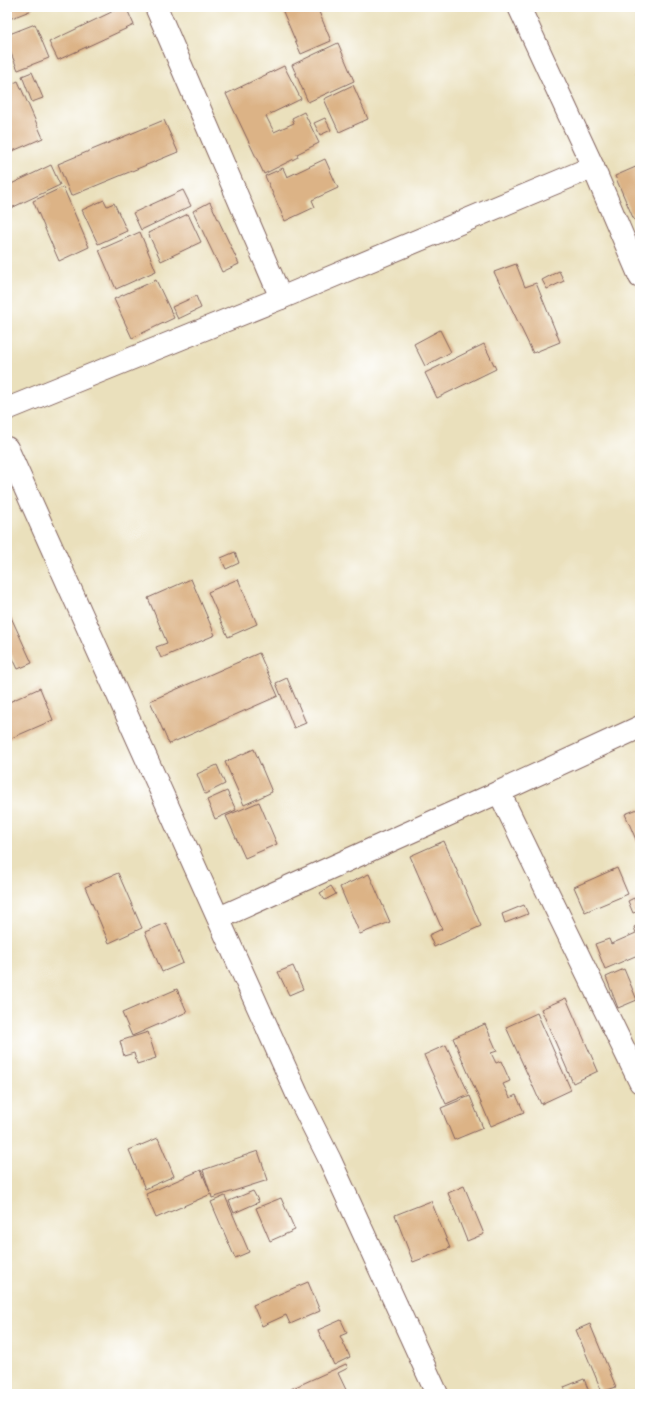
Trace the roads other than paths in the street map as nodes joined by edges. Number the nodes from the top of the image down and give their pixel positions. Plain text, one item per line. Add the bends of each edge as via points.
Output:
1 (156, 7) edge
2 (519, 7) edge
3 (593, 166) junction
4 (640, 277) edge
5 (281, 298) junction
6 (7, 409) edge
7 (7, 448) edge
8 (640, 726) edge
9 (499, 792) junction
10 (219, 918) junction
11 (640, 1082) edge
12 (437, 1394) edge

1 - 5 street
2 - 3 street
3 - 4 street
3 - 5 street
5 - 6 street
7 - 10 street
8 - 9 street
9 - 10 street
9 - 11 street
10 - 12 street via 297,1094

